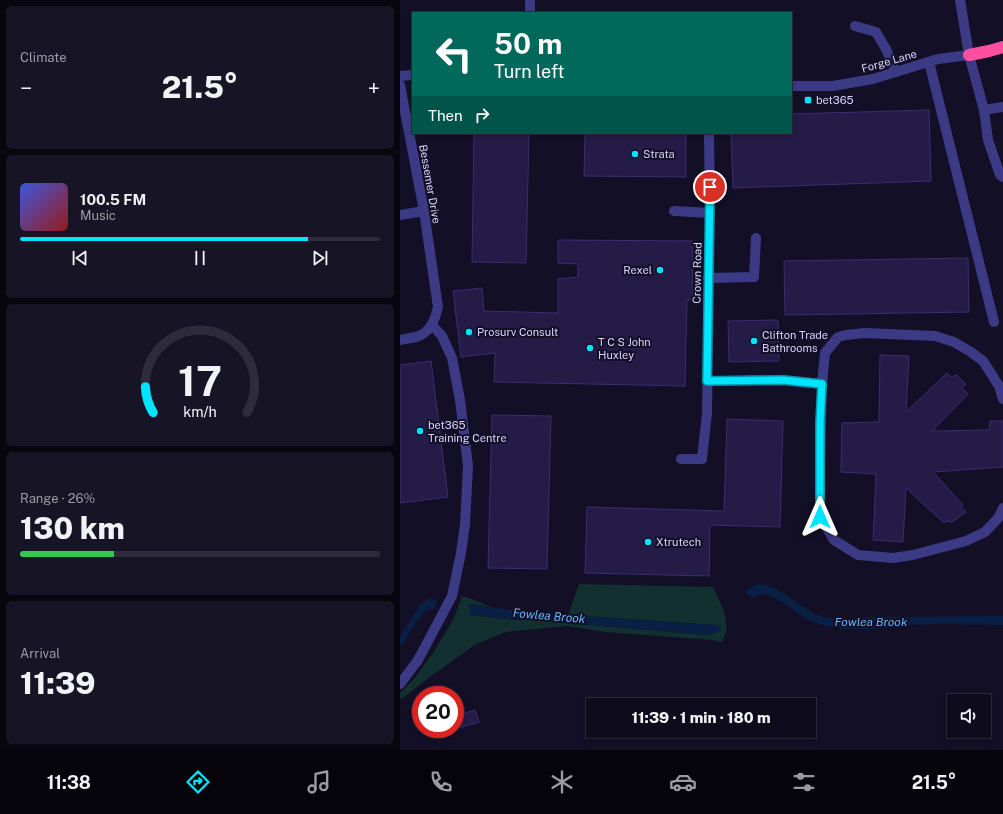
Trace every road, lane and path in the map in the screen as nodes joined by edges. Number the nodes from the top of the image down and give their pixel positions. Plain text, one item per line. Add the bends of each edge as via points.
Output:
1 (530, 0) edge
2 (960, 0) edge
3 (530, 12) edge
4 (855, 26) dead end
5 (1003, 47) edge
6 (988, 51) junction
7 (1003, 52) edge
8 (969, 54) junction
9 (929, 62) junction
10 (896, 72) junction
11 (412, 75) edge
12 (400, 76) edge
13 (400, 85) edge
14 (792, 86) edge
15 (1003, 107) edge
16 (984, 110) junction
17 (709, 134) edge
18 (1003, 177) edge
19 (424, 211) junction
20 (674, 211) dead end
21 (710, 213) junction
22 (400, 215) edge
23 (756, 238) dead end
24 (708, 278) junction
25 (994, 322) dead end
26 (432, 325) junction
27 (400, 340) edge
28 (707, 381) junction
29 (822, 384) junction
30 (1003, 399) edge
31 (681, 459) dead end
32 (1003, 508) edge
33 (400, 684) edge

1 - 3 street
2 - 8 street
4 - 10 street via 876,32
5 - 6 highway
6 - 7 highway
6 - 8 highway
8 - 9 street, Forge Lane
8 - 16 street
9 - 10 street, Forge Lane
9 - 25 street
10 - 14 street, Forge Lane via 874,79 833,86
11 - 12 street
13 - 19 street, Bessemer Drive
15 - 16 street
16 - 18 street via 988,140 1000,175
17 - 21 street, Crown Road
19 - 22 street
19 - 26 street, Bessemer Drive via 438,307
20 - 21 street
21 - 24 street, Crown Road
23 - 24 street via 754,277
24 - 28 street, Crown Road
26 - 27 street via 417,337
26 - 33 street via 442,336 452,358 460,400 468,466 465,524 452,596 418,660
28 - 29 street via 783,380
28 - 31 street, Crown Road via 707,413 702,459
29 - 30 street via 825,353 838,337 865,333 935,336 954,342 983,361 999,386
29 - 32 street via 820,517 834,540 858,555 893,558 913,555 966,541 985,532 999,517

